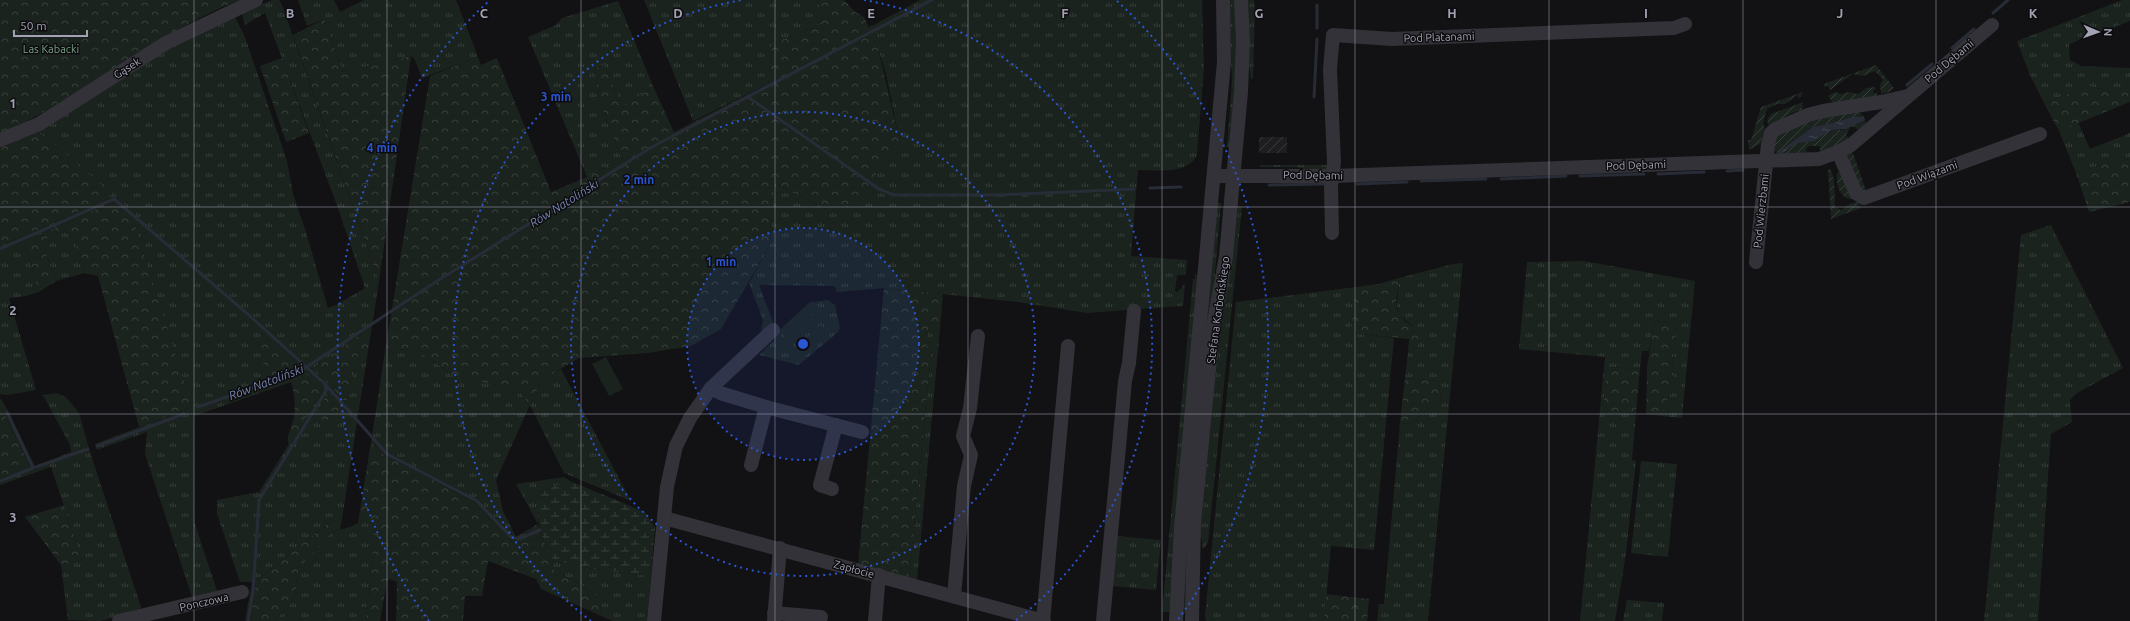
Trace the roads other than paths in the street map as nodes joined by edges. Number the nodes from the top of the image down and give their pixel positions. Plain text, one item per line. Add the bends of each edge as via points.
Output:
1 (256, 0) edge
2 (1224, 0) edge
3 (1241, 0) edge
4 (1685, 24) dead end
5 (1992, 25) dead end
6 (1908, 96) junction
7 (1864, 105) junction
8 (1873, 126) junction
9 (2040, 134) dead end
10 (0, 140) edge
11 (1838, 152) junction
12 (1766, 161) junction
13 (1233, 175) junction
14 (1214, 176) junction
15 (1332, 176) junction
16 (1332, 233) dead end
17 (1756, 262) dead end
18 (1134, 311) dead end
19 (773, 330) dead end
20 (978, 336) dead end
21 (1068, 346) dead end
22 (711, 388) junction
23 (766, 407) junction
24 (836, 425) junction
25 (862, 432) dead end
26 (751, 465) dead end
27 (832, 489) dead end
28 (664, 518) junction
29 (780, 548) junction
30 (879, 575) junction
31 (242, 592) dead end
32 (954, 596) junction
33 (774, 617) edge
34 (821, 617) dead end
35 (120, 621) edge
36 (654, 621) edge
37 (875, 621) edge
38 (1044, 621) edge
39 (1103, 621) edge
40 (1176, 621) edge
41 (1192, 621) edge

1 - 10 street, Gąsek via 166,43 39,124
2 - 14 street, Stefana Korbońskiego via 1224,62
3 - 13 street, Stefana Korbońskiego via 1242,68
4 - 15 street, Pod Platanami via 1674,28 1392,39 1333,36 1330,69 1334,162
5 - 6 street, Pod Dębami
6 - 7 street, Pod Wierzbami
6 - 8 street, Pod Dębami
7 - 8 street via 1872,116
7 - 12 street, Pod Wierzbami via 1824,111 1776,128 1769,139
8 - 11 street, Pod Dębami via 1851,145
9 - 11 street, Pod Wiązami via 1864,198 1856,193
11 - 12 street, Pod Dębami via 1819,160
12 - 15 street, Pod Dębami
12 - 17 street, Pod Wierzbami
13 - 14 street, Pod Dębami
13 - 15 street, Pod Dębami
13 - 41 street, Stefana Korbońskiego via 1226,256 1213,328 1196,508
14 - 40 street, Stefana Korbońskiego via 1181,528
15 - 16 street
18 - 39 street
19 - 22 street
20 - 32 street via 970,408 963,436 971,455 964,486
21 - 38 street
22 - 23 street
22 - 28 street via 690,418 676,446 667,487
23 - 24 street
23 - 26 street
24 - 25 street
24 - 27 street via 820,485
28 - 29 street, Zapłocie
28 - 36 street
29 - 30 street, Zapłocie
29 - 33 street
30 - 32 street, Zapłocie
30 - 37 street
31 - 35 street, Ponczowa
32 - 38 street, Zapłocie
33 - 34 street

